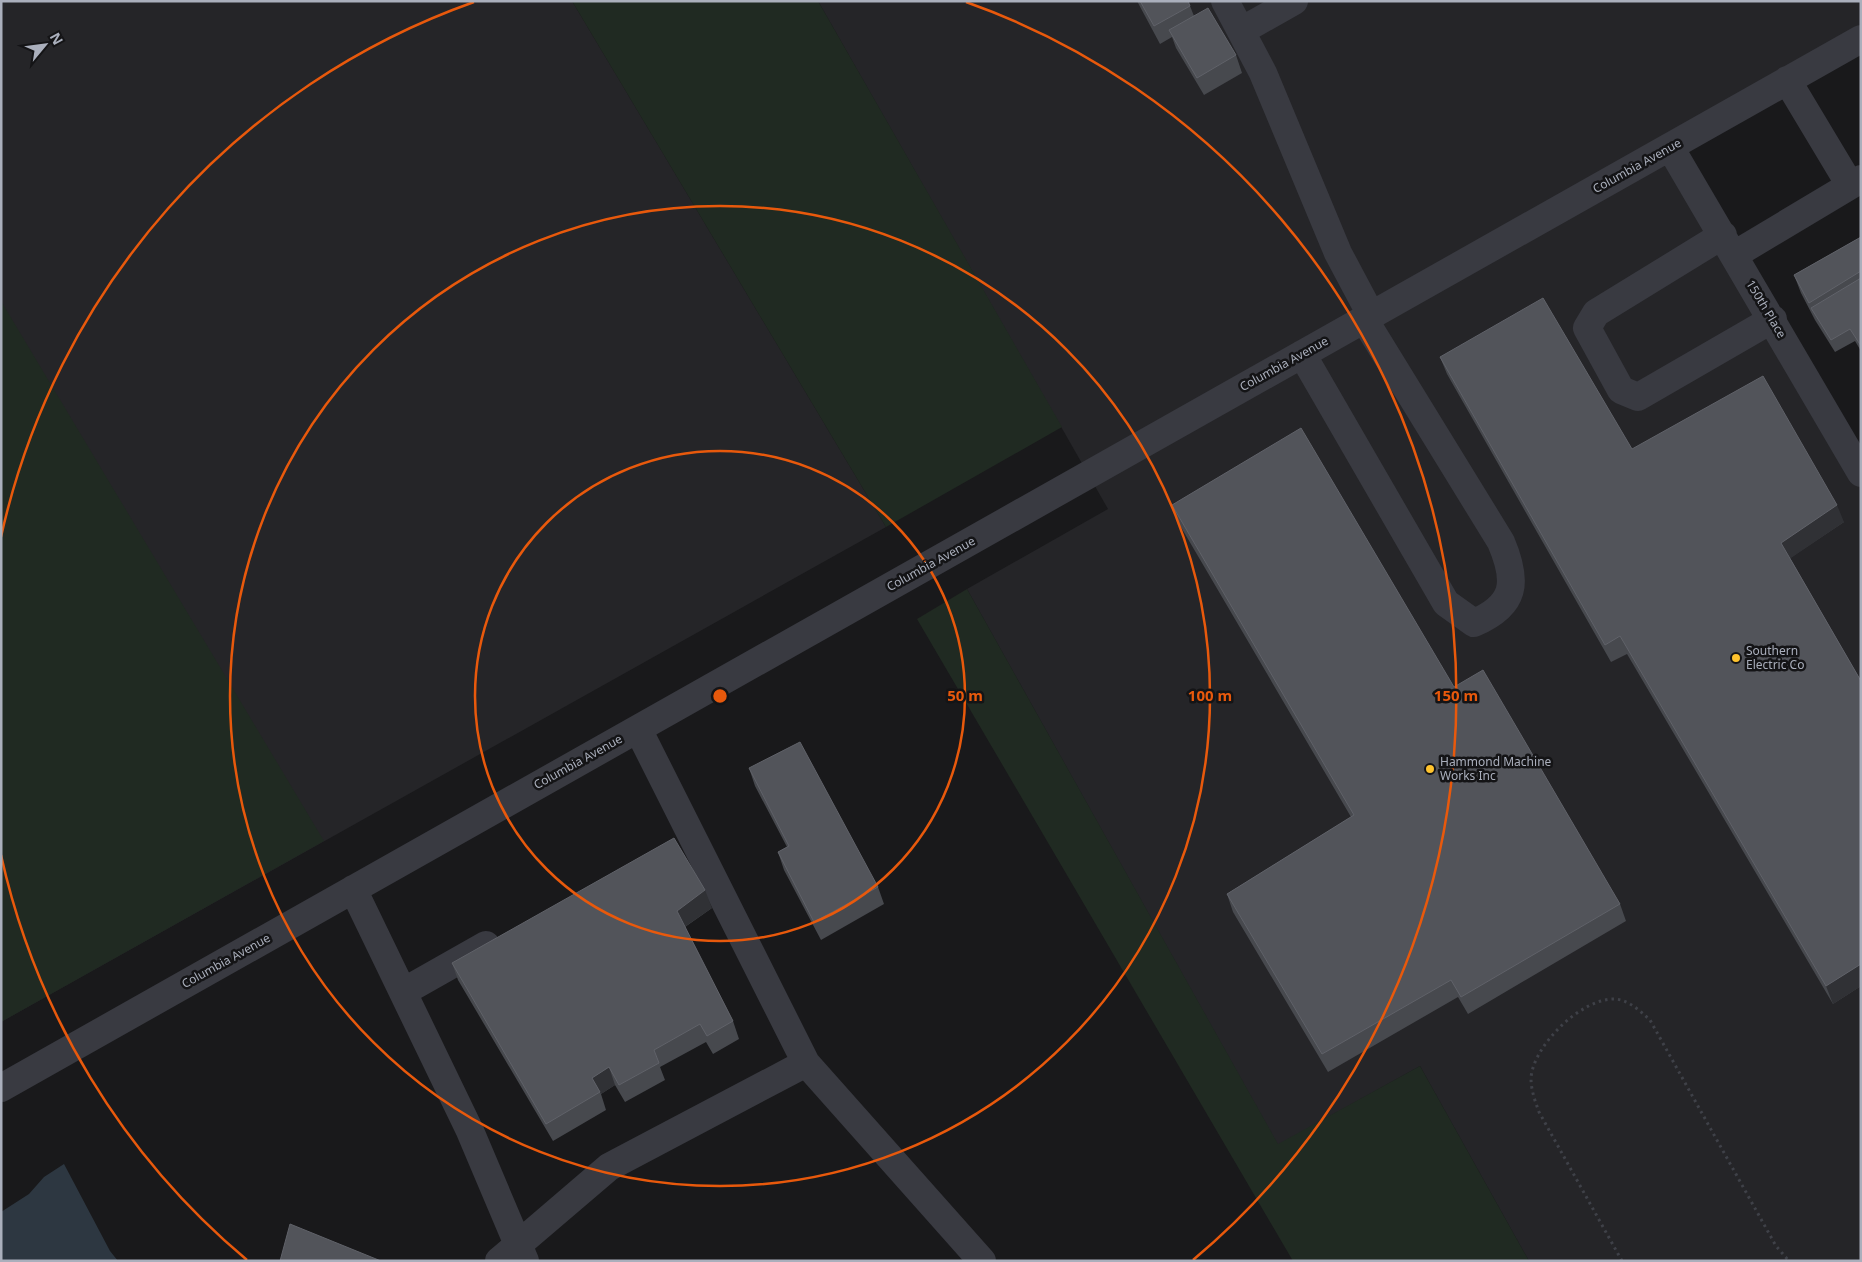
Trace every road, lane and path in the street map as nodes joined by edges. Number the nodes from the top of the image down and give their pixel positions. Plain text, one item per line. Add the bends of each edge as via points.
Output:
1 (1225, 1) edge
2 (1294, 1) edge
3 (1242, 31) junction
4 (1861, 39) edge
5 (1787, 80) junction
6 (1670, 147) junction
7 (1856, 182) edge
8 (1728, 245) junction
9 (1368, 317) junction
10 (1773, 320) junction
11 (1302, 354) junction
12 (1861, 473) edge
13 (638, 728) junction
14 (690, 830) junction
15 (664, 845) edge
16 (353, 889) junction
17 (507, 933) edge
18 (404, 992) junction
19 (806, 1063) junction
20 (1, 1088) edge
21 (523, 1252) edge
22 (499, 1261) edge
23 (982, 1261) edge
24 (1622, 1261) edge
25 (1789, 1261) edge

1 - 3 street
2 - 3 street
3 - 9 street
4 - 5 street, Columbia Avenue
5 - 6 street, Columbia Avenue
5 - 7 street
6 - 8 street, 150th Place
6 - 9 street, Columbia Avenue
7 - 8 street
8 - 10 street, 150th Place
8 - 10 street via 1596,313 1587,328 1621,390 1638,397
9 - 11 street, Columbia Avenue
9 - 11 street via 1501,542 1509,562 1511,583 1507,598 1494,614 1474,623 1446,603
10 - 12 street, 150th Place
11 - 13 street, Columbia Avenue
13 - 14 street
13 - 16 street, Columbia Avenue
14 - 15 street
14 - 19 street
16 - 18 street
16 - 20 street, Columbia Avenue
17 - 18 street
18 - 21 street
19 - 21 street via 609,1167
19 - 23 street
21 - 22 street
24 - 25 path via 1539,1112 1531,1078 1549,1038 1572,1016 1598,1002 1616,999 1634,1006 1650,1020 1776,1246

